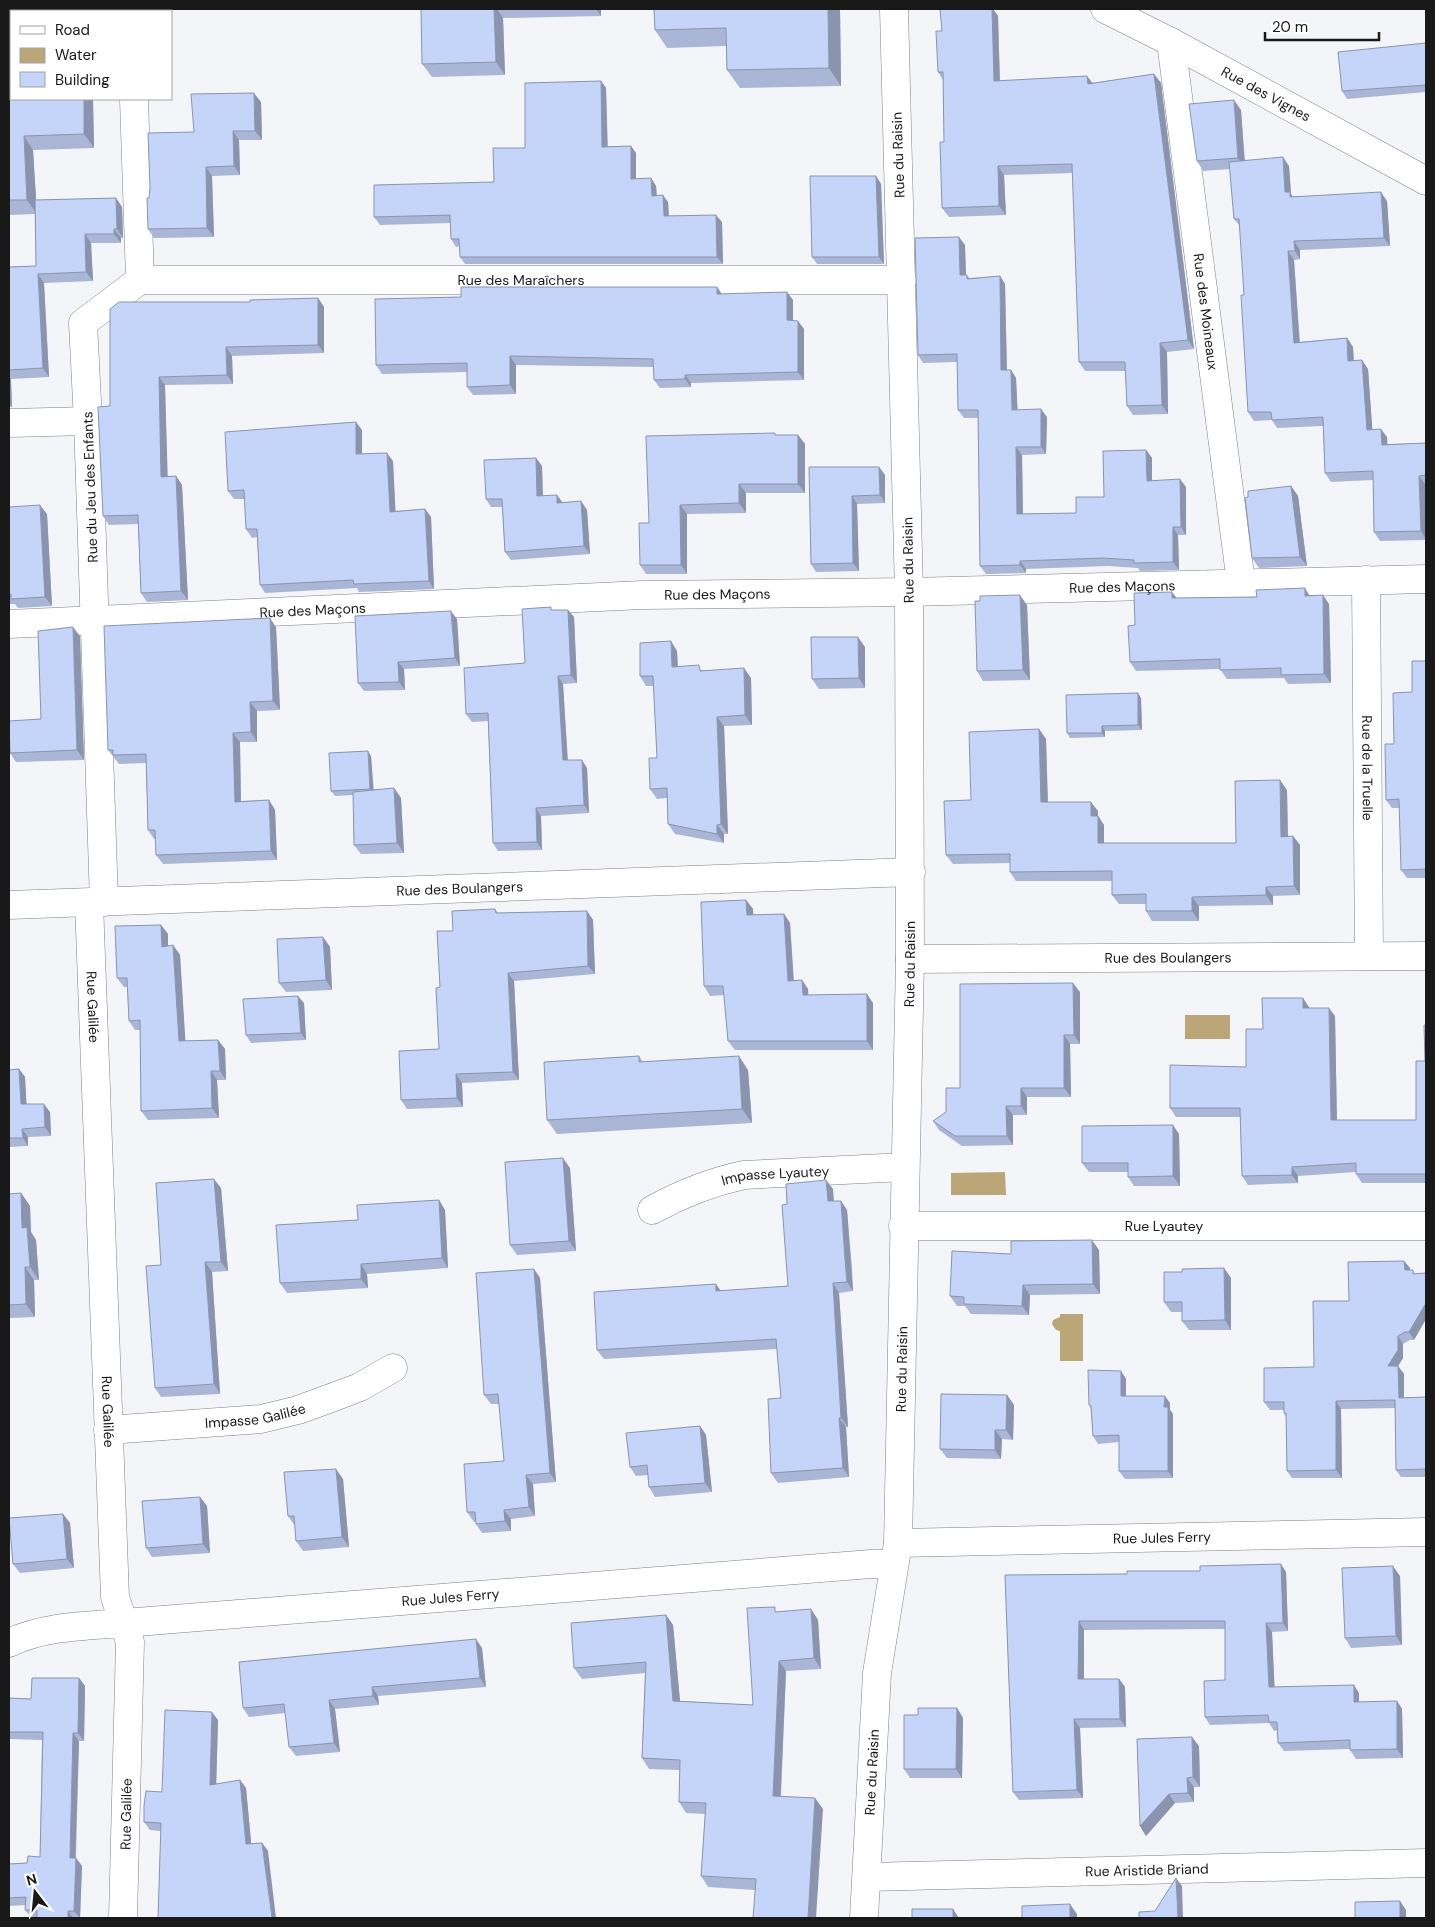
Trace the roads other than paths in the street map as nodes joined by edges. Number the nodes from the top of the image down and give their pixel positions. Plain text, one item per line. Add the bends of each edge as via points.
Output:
1 (894, 9) edge
2 (1106, 9) edge
3 (1171, 42) junction
4 (134, 100) edge
5 (1426, 181) edge
6 (140, 280) junction
7 (902, 280) junction
8 (88, 421) junction
9 (9, 423) edge
10 (1426, 579) edge
11 (1366, 580) junction
12 (1241, 583) junction
13 (909, 592) junction
14 (94, 620) junction
15 (9, 624) edge
16 (911, 872) junction
17 (97, 903) junction
18 (9, 905) edge
19 (1369, 956) junction
20 (1426, 956) edge
21 (910, 958) junction
22 (905, 1167) junction
23 (652, 1210) dead end
24 (903, 1226) junction
25 (1426, 1226) edge
26 (393, 1368) dead end
27 (108, 1430) junction
28 (1426, 1532) edge
29 (895, 1554) junction
30 (124, 1623) junction
31 (9, 1642) edge
32 (1426, 1863) edge
33 (867, 1877) junction
34 (123, 1918) edge
35 (864, 1918) edge

1 - 7 street, Rue du Raisin
2 - 3 street, Rue des Vignes
3 - 5 street, Rue des Vignes
3 - 12 street, Rue des Moineaux
4 - 6 street
6 - 7 street, Rue des Maraîchers
6 - 8 street, Rue du Jeu des Enfants via 83,323
7 - 13 street, Rue du Raisin
8 - 9 street
8 - 14 street, Rue du Jeu des Enfants
10 - 11 street, Rue des Maçons
11 - 12 street, Rue des Maçons
11 - 19 street, Rue de la Truelle
12 - 13 street, Rue des Maçons
13 - 14 street, Rue des Maçons via 643,595
13 - 16 street, Rue du Raisin
14 - 15 street, Rue des Maçons
14 - 17 street, Rue du Jeu des Enfants
16 - 17 street, Rue des Boulangers
16 - 21 street, Rue du Raisin
17 - 18 street, Rue des Boulangers
17 - 27 street, Rue Galilée
19 - 20 street, Rue des Boulangers
19 - 21 street, Rue des Boulangers
21 - 22 street, Rue du Raisin
22 - 23 street, Impasse Lyautey via 726,1178
22 - 24 street, Rue du Raisin
24 - 25 street, Rue Lyautey
24 - 29 street, Rue du Raisin
26 - 27 street, Impasse Galilée via 331,1398 261,1419
27 - 30 street, Rue Galilée via 115,1598
28 - 29 street, Rue Jules Ferry
29 - 30 street, Rue Jules Ferry via 861,1565
29 - 33 street, Rue du Raisin via 876,1673
30 - 31 street, Rue Jules Ferry via 44,1631
30 - 34 street, Rue Galilée via 130,1642
32 - 33 street, Rue Aristide Briand
33 - 35 street, Rue du Raisin

